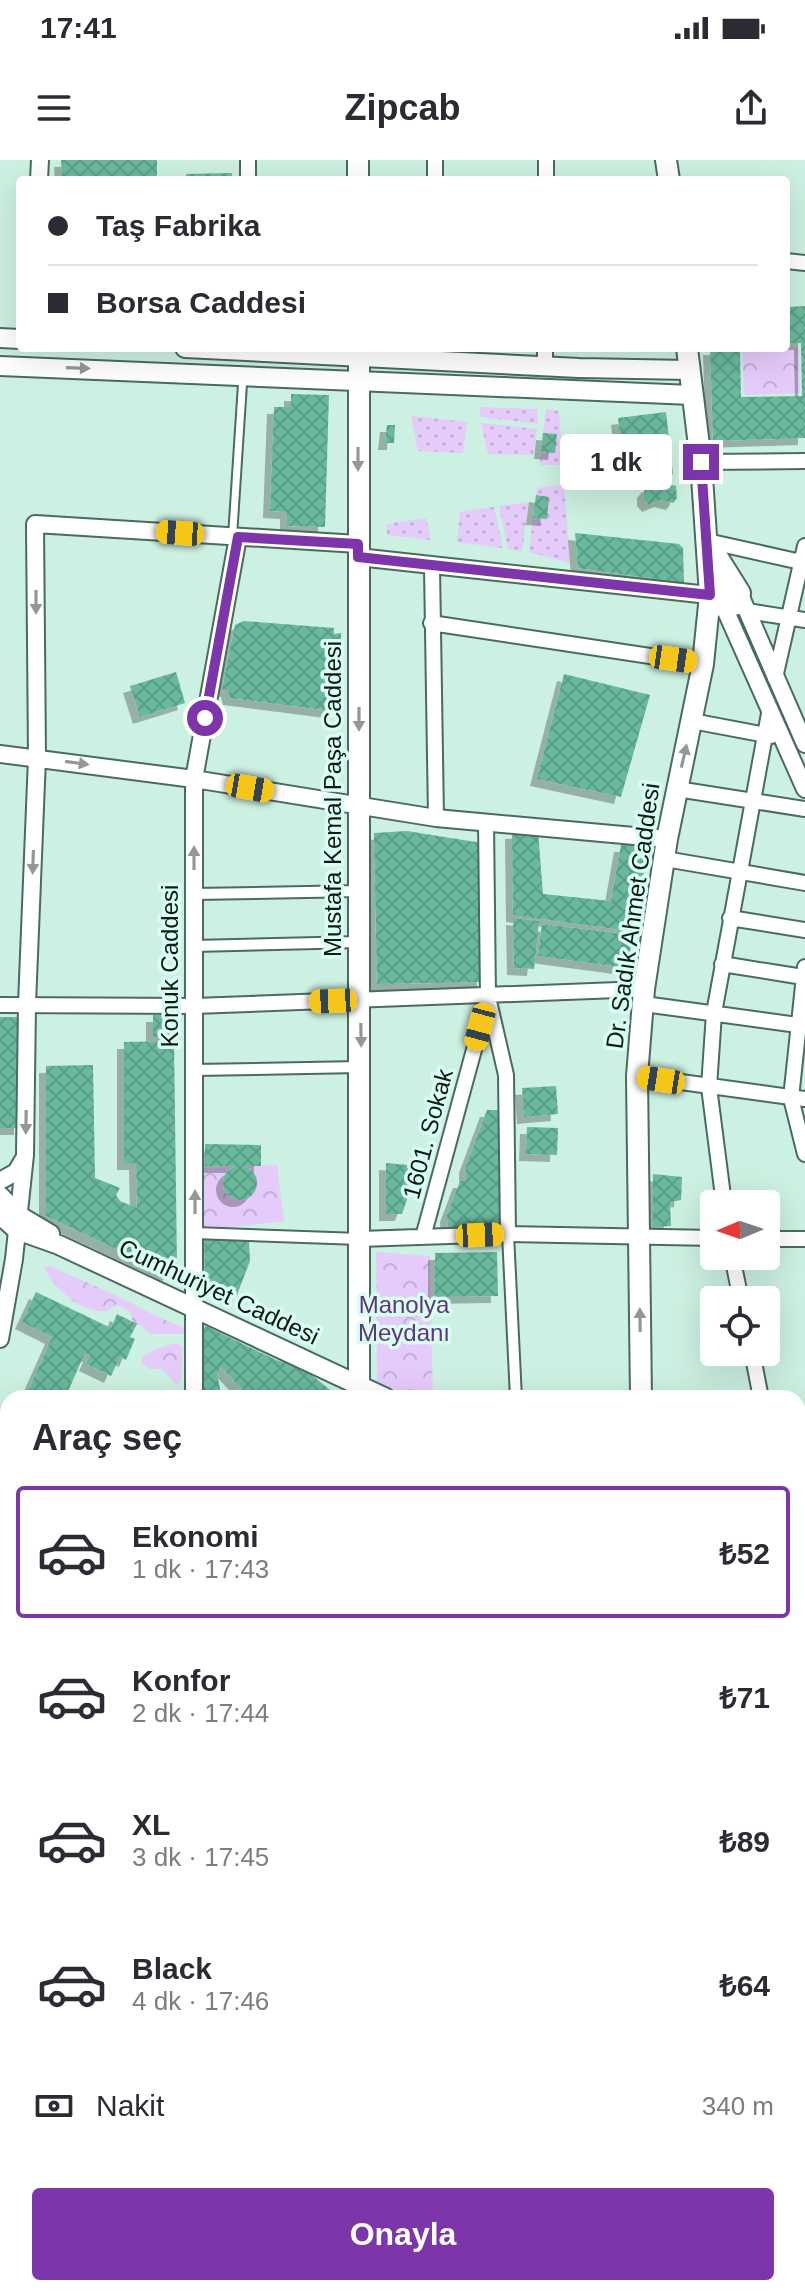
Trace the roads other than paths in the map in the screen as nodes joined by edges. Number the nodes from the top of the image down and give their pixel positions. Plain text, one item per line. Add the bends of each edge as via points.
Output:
1 (249, 352) edge
2 (322, 352) edge
3 (688, 352) edge
4 (359, 353) edge
5 (430, 354) edge
6 (545, 357) edge
7 (38, 358) edge
8 (0, 366) edge
9 (690, 370) junction
10 (245, 375) junction
11 (359, 381) junction
12 (692, 395) junction
13 (805, 461) edge
14 (701, 462) junction
15 (236, 533) junction
16 (707, 541) junction
17 (805, 546) edge
18 (358, 551) junction
19 (803, 563) edge
20 (432, 567) junction
21 (729, 602) junction
22 (798, 619) edge
23 (431, 623) junction
24 (703, 664) junction
25 (775, 678) junction
26 (770, 708) junction
27 (692, 721) junction
28 (764, 735) junction
29 (783, 738) junction
30 (804, 741) edge
31 (0, 754) edge
32 (37, 758) junction
33 (194, 779) junction
34 (677, 789) junction
35 (805, 789) edge
36 (751, 802) junction
37 (360, 808) junction
38 (805, 809) edge
39 (436, 818) junction
40 (486, 822) junction
41 (666, 849) junction
42 (738, 874) junction
43 (805, 883) edge
44 (360, 891) junction
45 (194, 894) junction
46 (730, 918) junction
47 (805, 930) edge
48 (360, 942) junction
49 (194, 946) junction
50 (722, 964) junction
51 (804, 972) edge
52 (488, 997) junction
53 (644, 997) junction
54 (360, 1000) junction
55 (27, 1004) junction
56 (0, 1005) edge
57 (194, 1006) junction
58 (714, 1013) junction
59 (801, 1026) edge
60 (361, 1067) junction
61 (194, 1070) junction
62 (637, 1076) junction
63 (709, 1087) junction
64 (798, 1099) edge
65 (805, 1154) edge
66 (25, 1155) junction
67 (0, 1181) edge
68 (722, 1190) edge
69 (0, 1196) edge
70 (9, 1222) edge
71 (195, 1233) junction
72 (508, 1234) junction
73 (423, 1237) junction
74 (700, 1238) edge
75 (360, 1239) junction
76 (639, 1239) junction
77 (780, 1239) edge
78 (805, 1239) edge
79 (194, 1308) junction
80 (0, 1339) edge
81 (755, 1366) edge
82 (194, 1390) edge
83 (357, 1390) edge
84 (359, 1390) edge
85 (516, 1390) edge
86 (641, 1390) edge
87 (759, 1390) edge

1 - 10 main road
2 - 4 main road
3 - 9 main road, Dr. Sadık Ahmet Caddesi
4 - 5 main road
4 - 11 main road, Mustafa Kemal Paşa Caddesi
5 - 6 main road
6 - 9 main road
7 - 8 main road
7 -> 10 main road
9 - 12 main road, Dr. Sadık Ahmet Caddesi
10 - 11 main road
10 - 15 lane
11 - 12 main road
11 -> 18 main road, Mustafa Kemal Paşa Caddesi
12 - 14 main road, Dr. Sadık Ahmet Caddesi
13 - 14 street
14 - 16 main road, Dr. Sadık Ahmet Caddesi
15 - 18 street
15 -> 32 street via 35,524
15 - 33 street, Konuk Caddesi
16 - 19 street
16 - 21 main road, Dr. Sadık Ahmet Caddesi
17 - 19 street
18 - 20 street
18 -> 37 main road, Mustafa Kemal Paşa Caddesi
19 - 22 street
20 - 21 street
20 - 23 street
21 - 22 street
21 - 24 main road, Dr. Sadık Ahmet Caddesi via 708,626
21 - 25 street
21 - 26 street
22 - 25 street
23 - 24 street
23 - 39 street
24 - 27 main road, Dr. Sadık Ahmet Caddesi
25 - 30 street
26 - 28 street
26 - 29 street
27 - 28 street
34 -> 27 main road, Dr. Sadık Ahmet Caddesi
28 - 29 street
28 - 36 street
29 - 30 street
29 - 35 street
31 - 32 street
32 -> 33 street
32 -> 55 street
33 - 37 street
45 -> 33 street, Konuk Caddesi
34 - 36 street
34 - 41 main road, Dr. Sadık Ahmet Caddesi
36 - 38 street
36 - 42 street
37 - 39 street
37 - 44 main road, Mustafa Kemal Paşa Caddesi
39 - 40 street
40 - 41 street
40 - 52 street
41 - 42 street
41 - 53 main road, Dr. Sadık Ahmet Caddesi
42 - 43 street
42 - 46 street
44 - 45 street
44 - 48 main road, Mustafa Kemal Paşa Caddesi
45 - 49 street, Konuk Caddesi
46 - 47 street
46 - 50 street
48 - 49 street
48 - 54 main road, Mustafa Kemal Paşa Caddesi
49 - 57 street, Konuk Caddesi
50 - 51 street
50 - 58 street
51 - 59 street
52 - 53 street
52 - 54 street
52 - 72 street via 506,1075
52 - 73 street, 1601. Sokak
53 - 58 street
53 - 62 main road, Dr. Sadık Ahmet Caddesi
54 - 57 street
54 -> 60 main road, Mustafa Kemal Paşa Caddesi
55 - 56 street
55 - 57 street
55 -> 66 street
57 - 61 street, Konuk Caddesi
58 - 59 street
58 - 63 street
59 - 64 street
60 - 61 street
60 - 75 main road, Mustafa Kemal Paşa Caddesi
71 -> 61 street, Konuk Caddesi
62 - 63 street
62 - 76 main road, Dr. Sadık Ahmet Caddesi
63 - 64 street
63 - 68 street
64 - 65 street
66 - 67 street via 16,1172
66 - 70 street
69 - 70 main road, Cumhuriyet Caddesi
70 - 79 main road, Cumhuriyet Caddesi via 51,1235 59,1245
70 - 80 street
71 - 75 street
71 - 79 street, Konuk Caddesi
72 - 73 street
72 - 76 street
72 - 85 street
73 - 75 street
74 - 76 street
75 - 84 main road, Mustafa Kemal Paşa Caddesi
86 -> 76 main road, Dr. Sadık Ahmet Caddesi
77 - 78 street
79 - 82 street, Konuk Caddesi
79 - 83 main road, Cumhuriyet Caddesi
81 - 87 street

